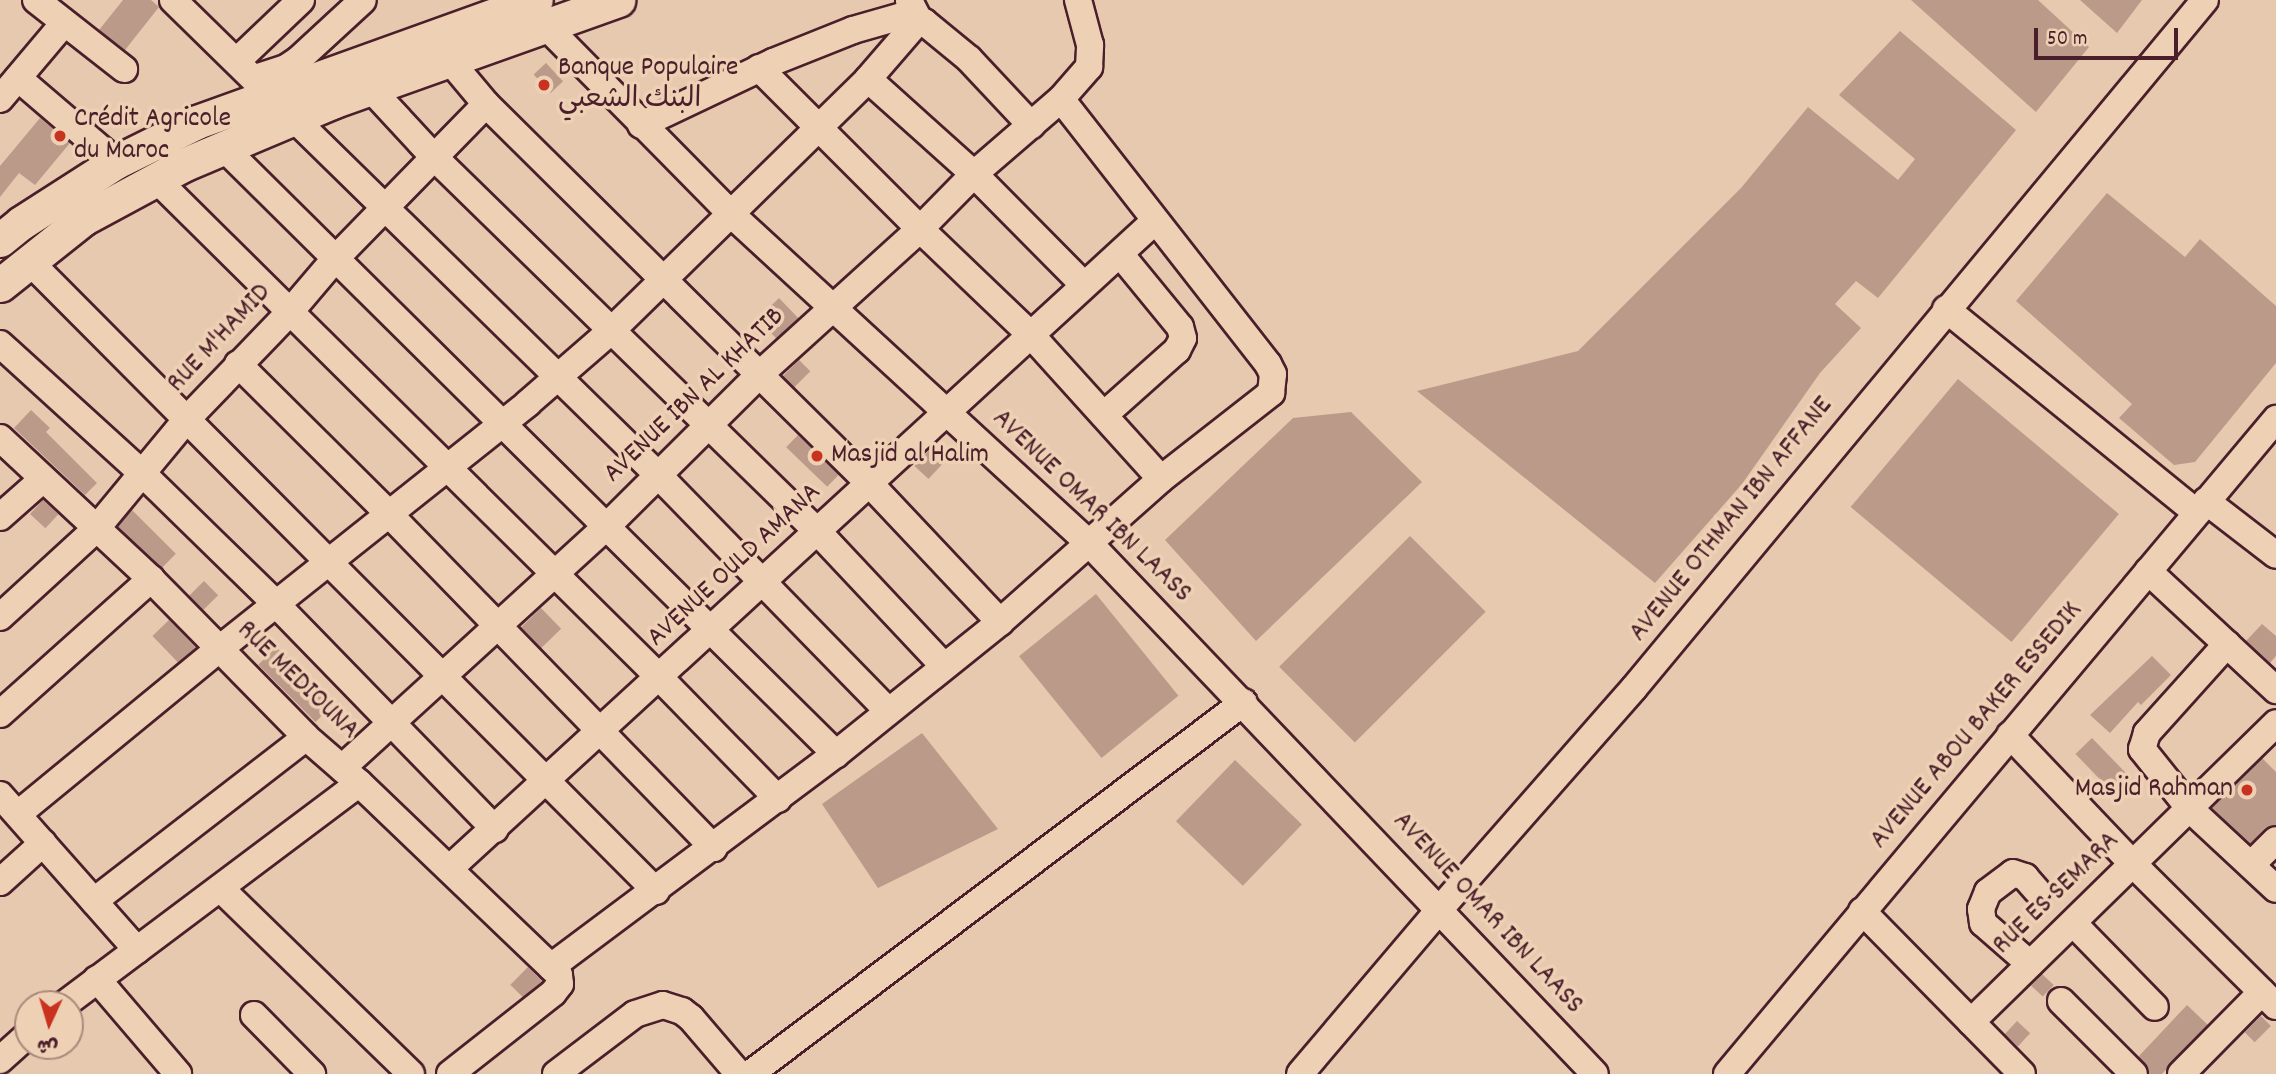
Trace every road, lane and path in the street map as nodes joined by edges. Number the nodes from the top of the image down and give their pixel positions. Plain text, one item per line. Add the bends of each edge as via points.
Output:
1 (36, 0) edge
2 (302, 0) edge
3 (363, 0) edge
4 (618, 0) edge
5 (1078, 0) edge
6 (2205, 0) edge
7 (190, 5) edge
8 (535, 10) edge
9 (914, 10) edge
10 (64, 23) junction
11 (450, 61) junction
12 (759, 68) junction
13 (124, 69) dead end
14 (255, 77) junction
15 (18, 78) junction
16 (868, 79) junction
17 (370, 88) junction
18 (0, 99) edge
19 (1061, 99) junction
20 (486, 104) junction
21 (295, 118) junction
22 (641, 125) junction
23 (1031, 125) junction
24 (817, 128) junction
25 (223, 147) junction
26 (434, 157) junction
27 (116, 162) junction
28 (974, 174) junction
29 (156, 180) junction
30 (385, 207) junction
31 (732, 214) junction
32 (1155, 221) junction
33 (919, 229) junction
34 (0, 240) edge
35 (1120, 254) junction
36 (335, 259) junction
37 (10, 271) edge
38 (663, 281) junction
39 (1084, 285) junction
40 (832, 308) junction
41 (1946, 309) junction
42 (289, 313) junction
43 (612, 330) junction
44 (1031, 335) junction
45 (0, 344) edge
46 (239, 364) junction
47 (760, 375) junction
48 (556, 376) junction
49 (946, 413) junction
50 (1104, 415) junction
51 (187, 419) junction
52 (2276, 419) edge
53 (503, 423) junction
54 (708, 425) junction
55 (0, 438) edge
56 (445, 468) junction
57 (143, 474) junction
58 (659, 475) junction
59 (43, 479) junction
60 (1161, 479) junction
61 (870, 484) junction
62 (5, 504) edge
63 (2201, 507) junction
64 (389, 514) junction
65 (607, 526) junction
66 (96, 529) junction
67 (818, 532) junction
68 (1089, 543) junction
69 (2276, 555) edge
70 (331, 561) junction
71 (2148, 571) junction
72 (553, 572) junction
73 (150, 579) junction
74 (762, 583) junction
75 (276, 604) junction
76 (0, 617) edge
77 (1000, 622) junction
78 (495, 625) junction
79 (713, 629) junction
80 (2227, 644) junction
81 (218, 650) junction
82 (944, 666) junction
83 (443, 673) junction
84 (660, 678) junction
85 (2276, 690) edge
86 (1244, 702) junction
87 (887, 710) junction
88 (0, 714) edge
89 (390, 723) junction
90 (2276, 723) edge
91 (600, 733) junction
92 (2010, 735) junction
93 (306, 737) junction
94 (836, 754) junction
95 (350, 775) junction
96 (547, 781) junction
97 (0, 795) edge
98 (778, 799) junction
99 (2190, 809) junction
100 (18, 814) junction
101 (495, 829) junction
102 (2276, 840) edge
103 (43, 843) junction
104 (714, 848) junction
105 (2251, 864) junction
106 (2134, 865) junction
107 (449, 869) junction
108 (0, 882) edge
109 (221, 889) junction
110 (2276, 889) edge
111 (656, 891) junction
112 (2037, 891) dead end
113 (94, 901) junction
114 (1439, 909) junction
115 (1862, 911) junction
116 (2073, 923) junction
117 (137, 950) junction
118 (2030, 964) junction
119 (551, 967) junction
120 (97, 979) junction
121 (83, 990) edge
122 (2269, 999) edge
123 (2061, 1001) dead end
124 (2155, 1007) dead end
125 (254, 1015) dead end
126 (1971, 1021) junction
127 (14, 1048) edge
128 (0, 1060) edge
129 (178, 1074) edge
130 (312, 1074) edge
131 (411, 1074) edge
132 (450, 1074) edge
133 (556, 1074) edge
134 (739, 1074) edge
135 (750, 1074) edge
136 (1300, 1074) edge
137 (1595, 1074) edge
138 (1727, 1074) edge
139 (2022, 1074) edge
140 (2134, 1074) edge
141 (2181, 1074) edge

1 - 10 street
2 - 14 street
3 - 14 street via 298,60
4 - 8 main road
5 - 19 street, AVENUE IBN AL KHATIB via 1090,45 1089,66
6 - 41 street, AVENUE OTHMAN IBN AFFANE
7 - 14 street
8 - 11 main road
8 - 14 main road
8 - 22 street, AVENUE OMAR IBN LAASS
9 - 12 street
9 - 16 street
9 - 23 street via 969,59
10 - 13 street
10 - 15 street
11 - 17 main road
11 - 20 street
12 - 22 street
12 - 24 street
14 - 21 street
14 - 27 main road via 197,122
15 - 18 street
15 - 27 street
16 - 24 street
16 - 28 street
17 - 21 main road
17 - 26 street
19 - 23 street, AVENUE IBN AL KHATIB
19 - 32 street
20 - 26 street, RUE M'HAMID
20 - 38 street
21 - 25 main road
21 - 30 street
22 - 31 street, AVENUE OMAR IBN LAASS
23 - 28 street, AVENUE IBN AL KHATIB
24 - 31 street
24 - 33 street
25 - 29 main road
25 - 36 street
26 - 30 street, RUE M'HAMID
26 - 43 street
27 - 34 main road
28 - 33 street, AVENUE IBN AL KHATIB
28 - 39 street
29 - 37 main road via 83,219
29 - 42 street
30 - 36 street, RUE M'HAMID
30 - 48 street
31 - 38 street
31 - 40 street, AVENUE OMAR IBN LAASS
32 - 35 street, AVENUE OULD AMANA
32 - 60 street via 1273,374 1274,384 1266,399
33 - 40 street, AVENUE IBN AL KHATIB
33 - 44 street
35 - 39 street, AVENUE OULD AMANA
35 - 50 street via 1180,327 1182,338 1177,350
36 - 42 street, RUE M'HAMID
36 - 53 street
37 - 51 street
38 - 43 street
38 - 47 street
39 - 44 street, AVENUE OULD AMANA
40 - 47 street, AVENUE IBN AL KHATIB
40 - 49 street, AVENUE OMAR IBN LAASS
41 - 63 street
41 - 114 street, AVENUE OTHMAN IBN AFFANE via 1634,688
42 - 46 street, RUE M'HAMID
42 - 56 street
43 - 48 street
43 - 54 street
44 - 49 street, AVENUE OULD AMANA
44 - 50 street
45 - 57 street
46 - 51 street, RUE M'HAMID
46 - 64 street
47 - 54 street, AVENUE IBN AL KHATIB
47 - 61 street
48 - 53 street
48 - 58 street
49 - 61 street, AVENUE OULD AMANA
49 - 68 street, AVENUE OMAR IBN LAASS
50 - 60 street
51 - 57 street, RUE M'HAMID
51 - 70 street
52 - 63 street, AVENUE ABOU BAKER ESSEDIK
53 - 56 street
53 - 65 street
54 - 58 street, AVENUE IBN AL KHATIB
54 - 67 street
55 - 59 street, RUE MEDIOUNA
56 - 64 street
56 - 72 street
57 - 66 street, RUE M'HAMID
57 - 75 street
58 - 65 street, AVENUE IBN AL KHATIB
58 - 74 street
59 - 62 street
59 - 66 street, RUE MEDIOUNA
60 - 68 street
61 - 67 street, AVENUE OULD AMANA
61 - 77 street
63 - 69 street
63 - 71 street, AVENUE ABOU BAKER ESSEDIK
64 - 70 street
64 - 78 street
65 - 72 street, AVENUE IBN AL KHATIB
65 - 79 street
66 - 73 street, RUE MEDIOUNA
66 - 76 street, RUE M'HAMID
67 - 74 street, AVENUE OULD AMANA
67 - 82 street
68 - 77 street
68 - 86 street, AVENUE OMAR IBN LAASS
70 - 75 street
70 - 83 street
71 - 80 street
71 - 92 street, AVENUE ABOU BAKER ESSEDIK
72 - 78 street, AVENUE IBN AL KHATIB
72 - 84 street
73 - 81 street, RUE MEDIOUNA
73 - 88 street
74 - 79 street, AVENUE OULD AMANA
74 - 87 street
75 - 81 street
75 - 89 street
77 - 82 street
78 - 83 street, AVENUE IBN AL KHATIB
78 - 91 street
79 - 84 street, AVENUE OULD AMANA
79 - 94 street
80 - 85 street
80 - 99 street via 2142,740 2145,756
81 - 93 street, RUE MEDIOUNA
81 - 100 street
82 - 87 street
83 - 89 street, AVENUE IBN AL KHATIB
83 - 96 street
84 - 91 street, AVENUE OULD AMANA
84 - 98 street
86 - 114 street, AVENUE OMAR IBN LAASS
86 - 135 street
87 - 94 street
89 - 95 street, AVENUE IBN AL KHATIB
89 - 101 street
90 - 99 street, RUE ES SEMARA
91 - 96 street, AVENUE OULD AMANA
91 - 104 street
92 - 106 street
92 - 115 street, AVENUE ABOU BAKER ESSEDIK
93 - 95 street, RUE MEDIOUNA
93 - 113 street
94 - 98 street
95 - 107 street, RUE MEDIOUNA
95 - 109 street, AVENUE IBN AL KHATIB
96 - 101 street, AVENUE OULD AMANA
96 - 111 street
97 - 100 street
98 - 104 street
99 - 105 street
99 - 106 street, RUE ES SEMARA
100 - 103 street
101 - 107 street, AVENUE OULD AMANA
102 - 105 street
103 - 108 street
103 - 113 street
104 - 111 street
105 - 110 street
106 - 116 street, RUE ES SEMARA
106 - 122 street
107 - 119 street, RUE MEDIOUNA
109 - 117 street, AVENUE IBN AL KHATIB
109 - 131 street
111 - 119 street
112 - 118 street via 2025,877 2013,873 1988,892 1981,909 1983,923
113 - 117 street
114 - 136 street, AVENUE OTHMAN IBN AFFANE
114 - 137 street, AVENUE OMAR IBN LAASS
115 - 126 street
115 - 138 street, AVENUE ABOU BAKER ESSEDIK
116 - 118 street, RUE ES SEMARA
116 - 124 street
117 - 120 street, AVENUE IBN AL KHATIB
118 - 126 street, RUE ES SEMARA
119 - 132 street via 560,980 553,993
120 - 121 street, AVENUE IBN AL KHATIB
120 - 129 street
122 - 141 street
123 - 140 street
125 - 130 street
126 - 139 street
127 - 128 street
133 - 134 street via 635,1014 663,1005 691,1018

